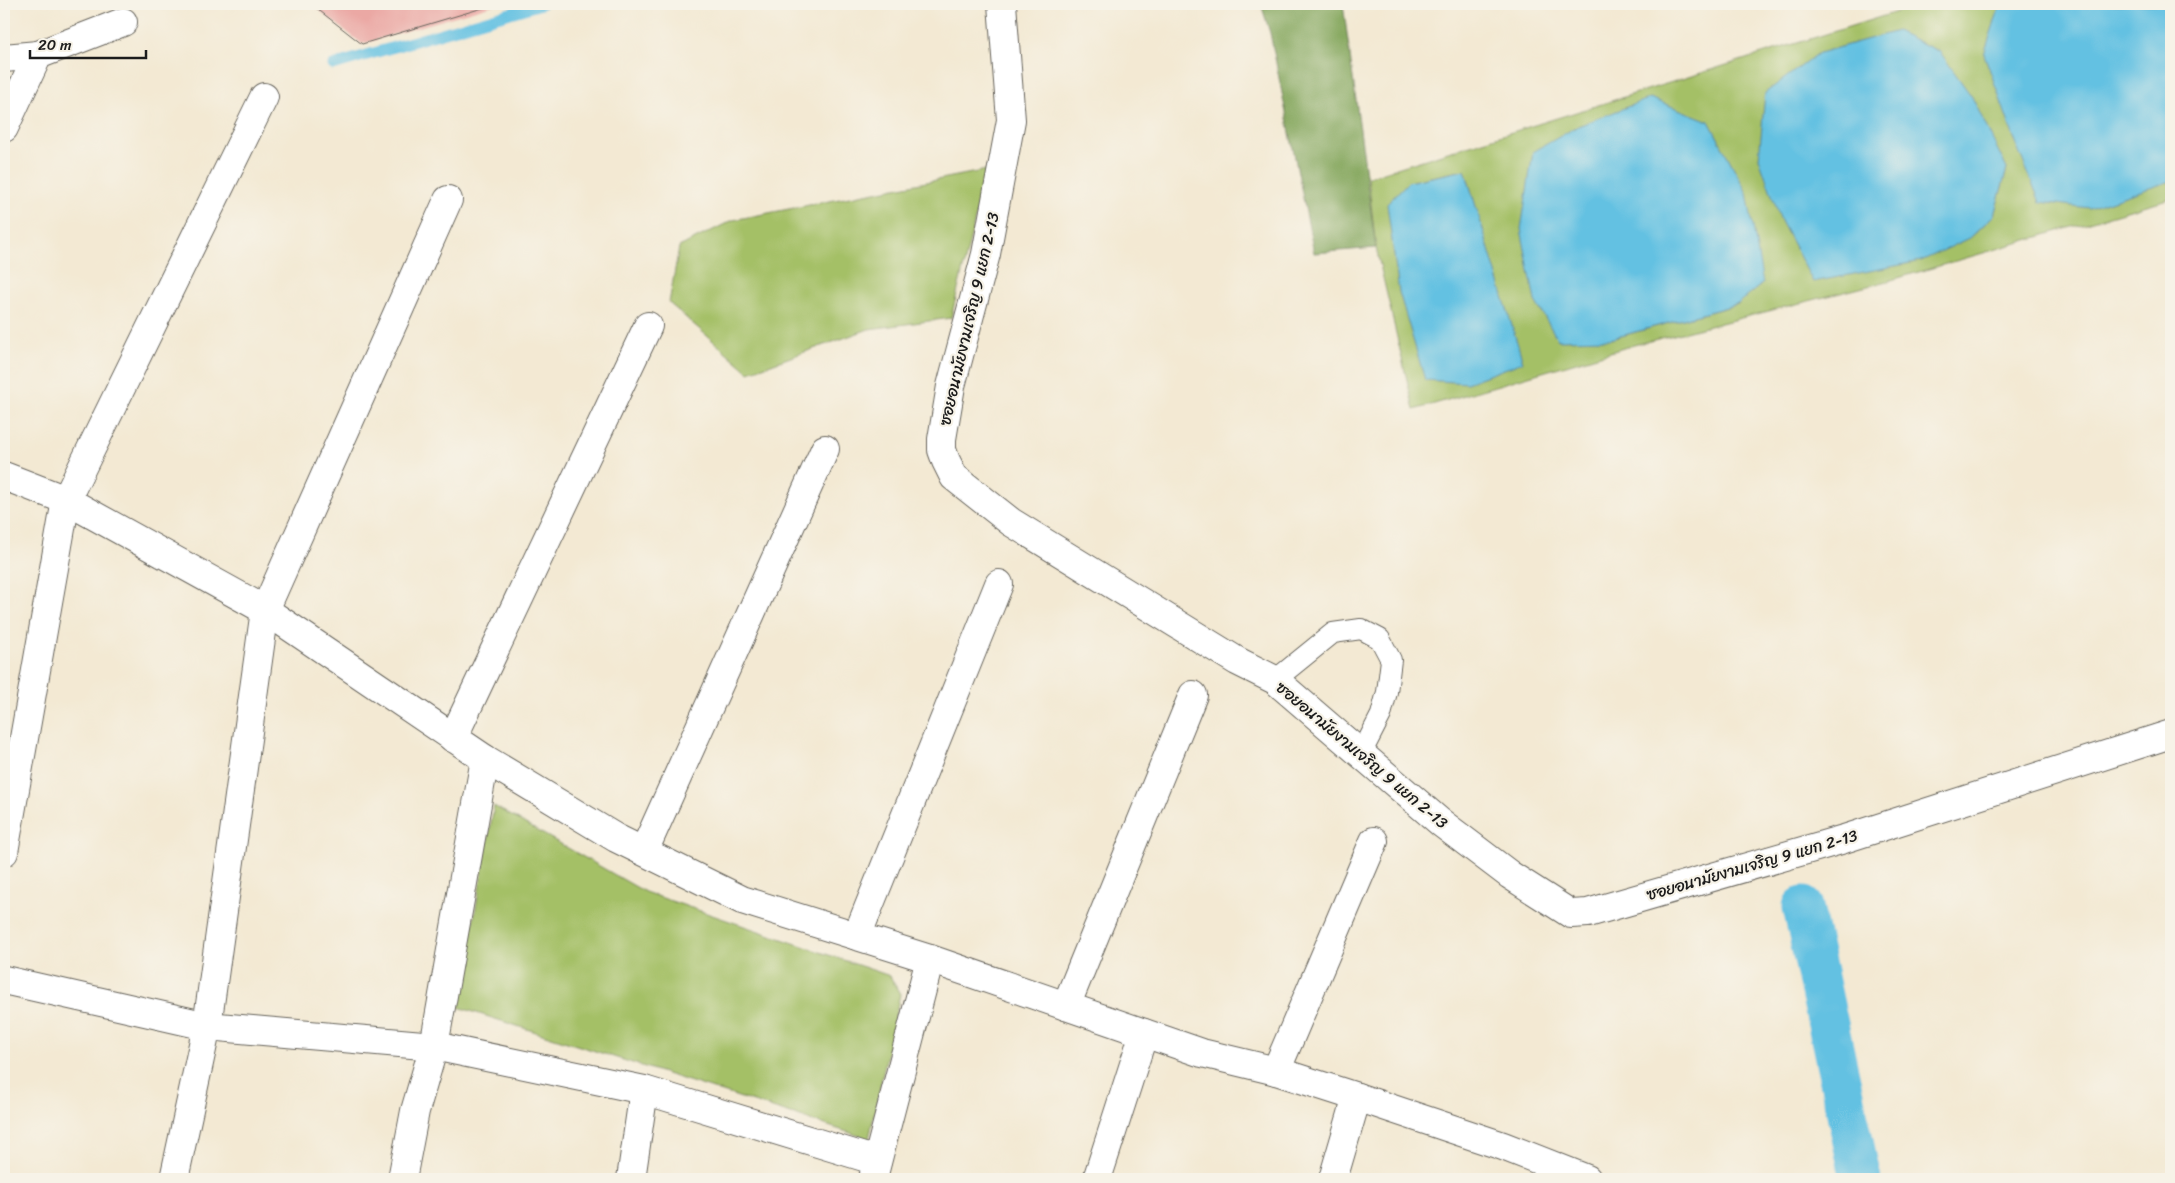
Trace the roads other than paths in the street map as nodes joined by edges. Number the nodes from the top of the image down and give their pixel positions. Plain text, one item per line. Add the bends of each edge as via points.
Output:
1 (1002, 4) edge
2 (122, 22) dead end
3 (38, 55) junction
4 (4, 58) edge
5 (264, 97) dead end
6 (4, 128) edge
7 (448, 200) dead end
8 (648, 326) dead end
9 (825, 449) dead end
10 (4, 476) edge
11 (66, 500) junction
12 (999, 584) dead end
13 (265, 610) junction
14 (1275, 680) junction
15 (1193, 695) dead end
16 (2171, 734) edge
17 (453, 738) junction
18 (1361, 754) junction
19 (485, 759) junction
20 (1374, 841) dead end
21 (644, 851) junction
22 (4, 852) edge
23 (857, 936) junction
24 (930, 959) junction
25 (4, 980) edge
26 (1066, 1006) junction
27 (207, 1026) junction
28 (1144, 1033) junction
29 (434, 1046) junction
30 (1276, 1071) junction
31 (644, 1090) junction
32 (1357, 1097) junction
33 (875, 1170) edge
34 (1551, 1172) edge
35 (174, 1179) edge
36 (402, 1179) edge
37 (631, 1179) edge
38 (1097, 1179) edge
39 (1333, 1179) edge
40 (1587, 1179) edge

1 - 14 street, ซอยอนามัยงามเจริญ 9 แยก 2-13 via 1012,120 986,254 951,386 942,439 946,461 954,477 1011,522 1237,661
2 - 3 street
3 - 4 street
3 - 6 street
5 - 11 street
7 - 13 street
8 - 17 street
9 - 21 street
10 - 11 street
11 - 13 street
11 - 22 street
12 - 23 street
13 - 17 street
13 - 27 street
14 - 18 street, ซอยอนามัยงามเจริญ 9 แยก 2-13
14 - 18 lane via 1333,633 1361,629 1380,639 1391,660 1387,692 1381,714
15 - 26 street
16 - 18 street, ซอยอนามัยงามเจริญ 9 แยก 2-13 via 1844,838 1588,913 1571,914 1486,858
17 - 19 street
19 - 21 street via 616,838
19 - 29 street
20 - 30 street
21 - 23 street via 742,900
23 - 24 street
24 - 26 street
24 - 33 street
25 - 27 street
26 - 28 street
27 - 29 street
27 - 35 street
28 - 30 street via 1202,1053
28 - 38 street
29 - 31 street
29 - 36 street via 415,1111
30 - 32 street
31 - 33 street
31 - 37 street
32 - 34 street via 1503,1146
32 - 39 street
34 - 40 street

